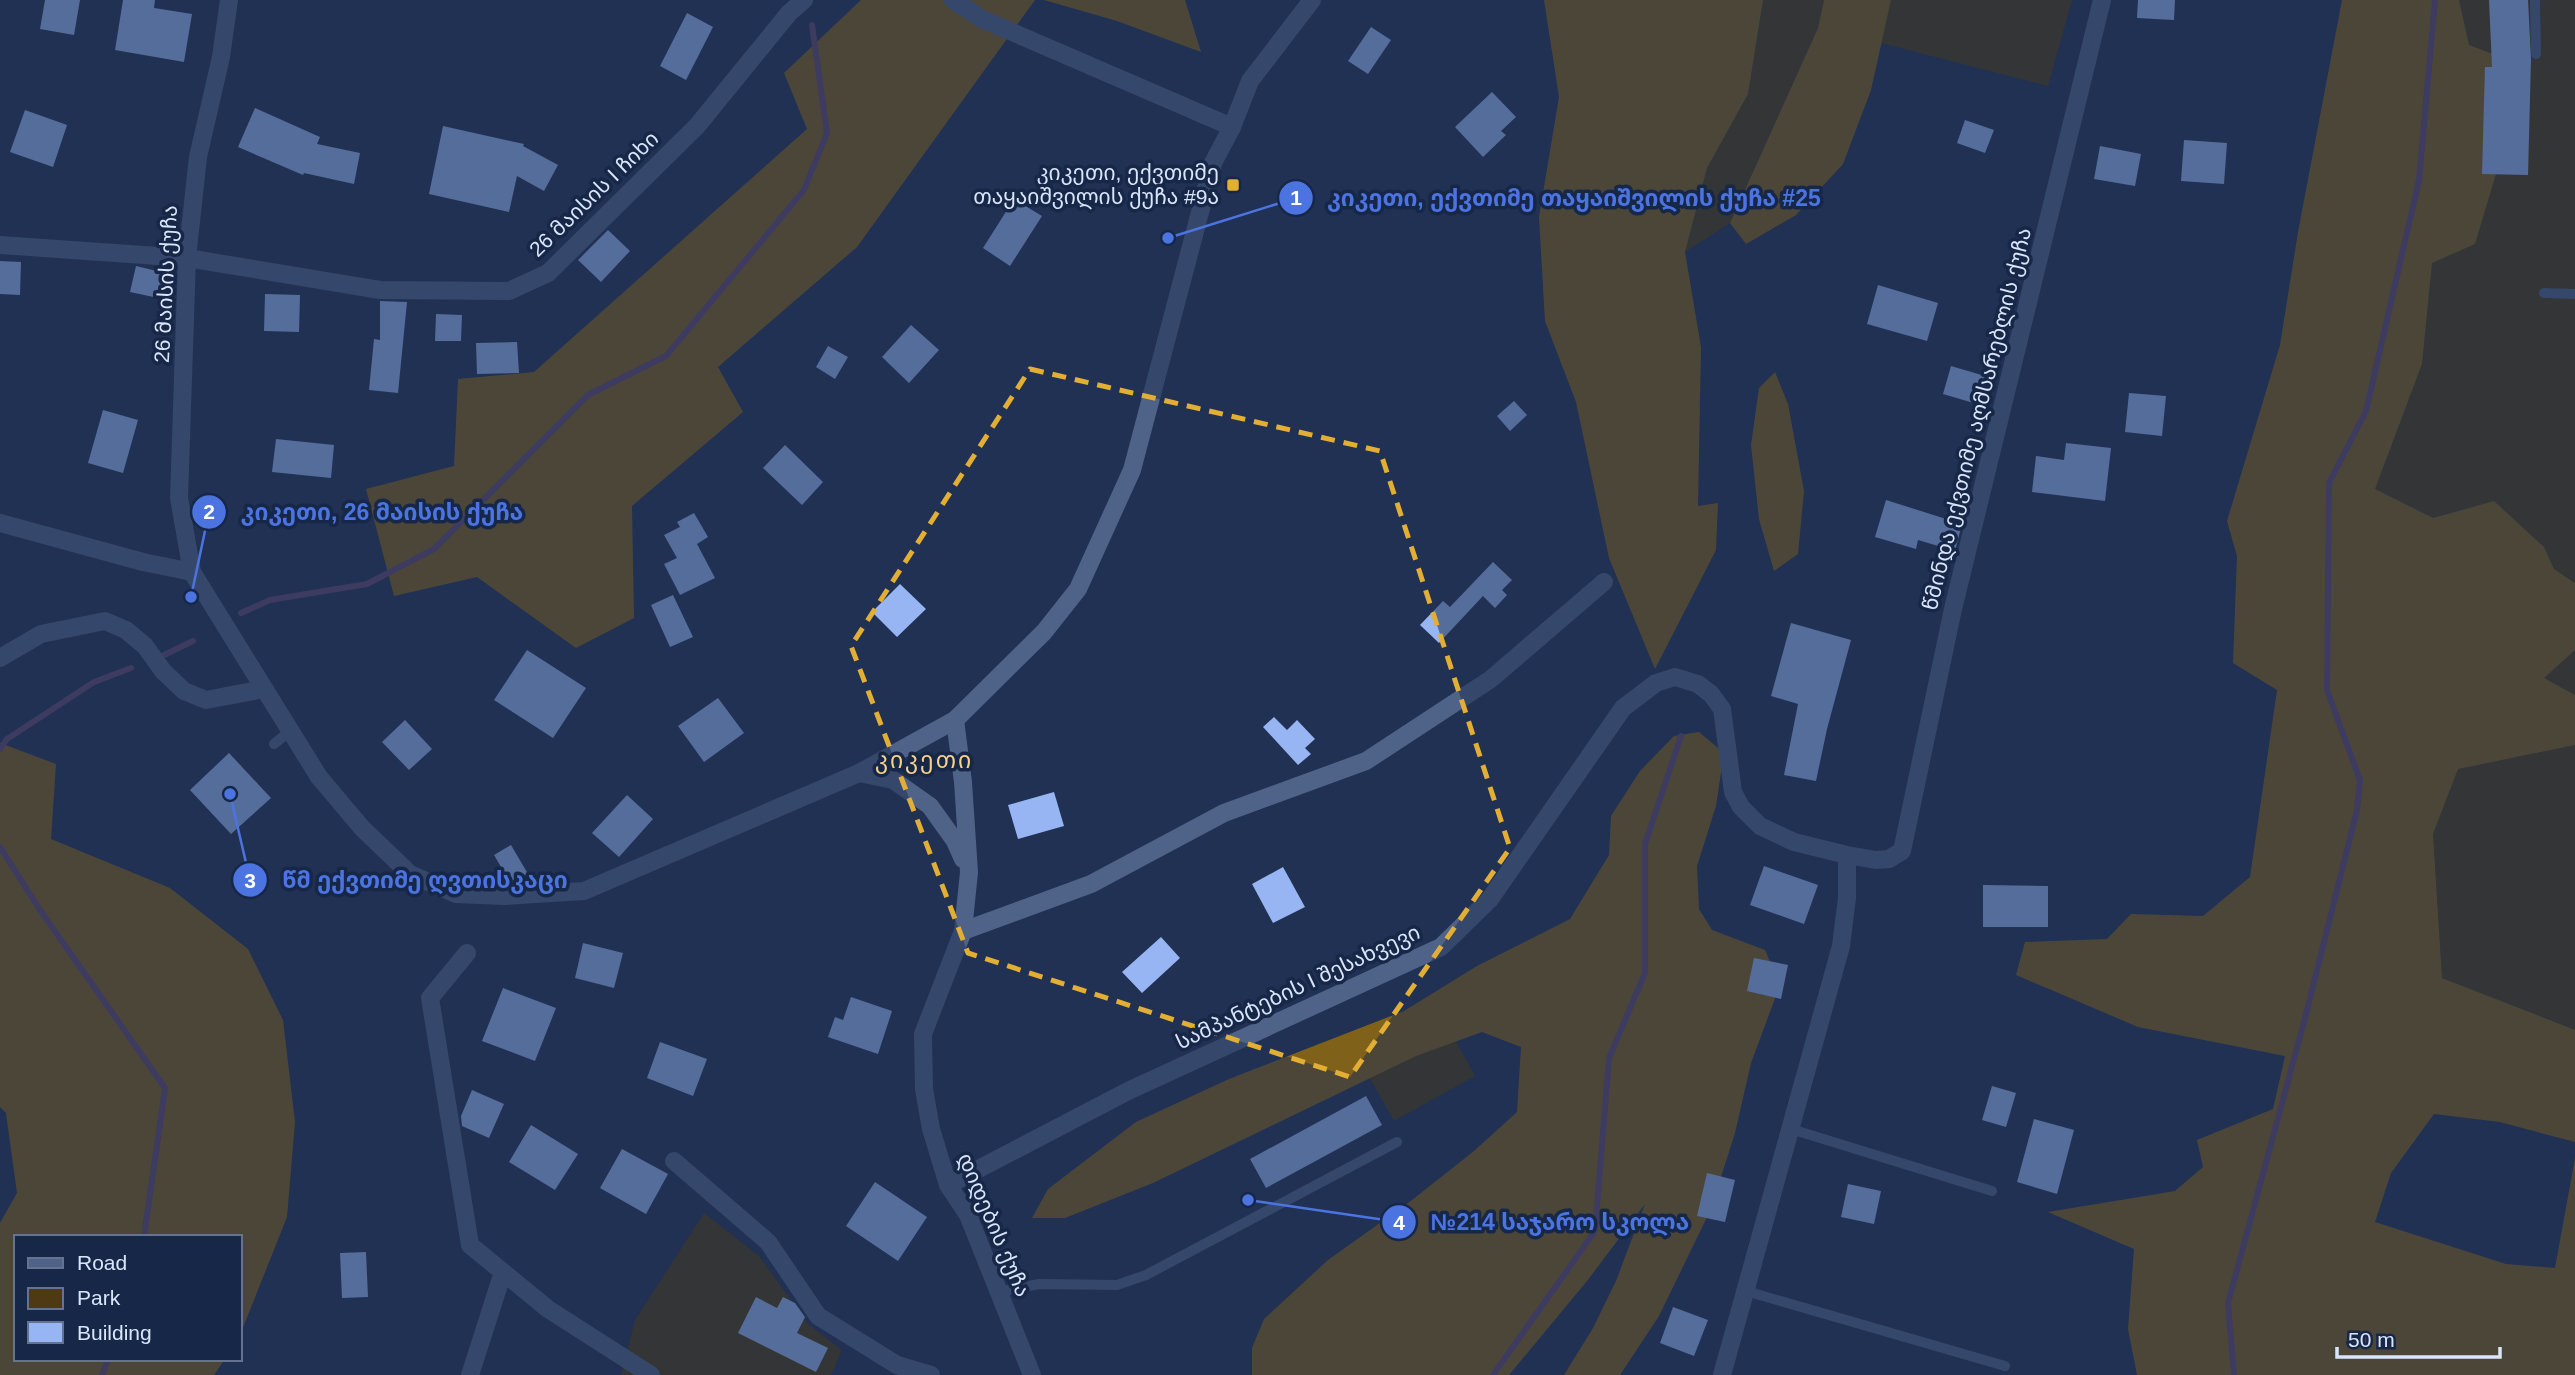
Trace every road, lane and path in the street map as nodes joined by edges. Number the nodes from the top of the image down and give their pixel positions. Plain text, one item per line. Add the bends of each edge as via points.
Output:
1 (229, 0) edge
2 (804, 0) edge
3 (953, 0) edge
4 (1312, 0) edge
5 (2102, 0) edge
6 (2535, 0) edge
7 (2536, 54) dead end
8 (1232, 127) junction
9 (0, 245) edge
10 (187, 258) junction
11 (2544, 293) dead end
12 (2575, 294) edge
13 (0, 523) edge
14 (192, 572) junction
15 (1604, 582) dead end
16 (0, 658) edge
17 (264, 689) junction
18 (955, 720) junction
19 (290, 731) junction
20 (274, 744) dead end
21 (859, 773) junction
22 (1902, 851) joint
23 (1847, 855) junction
24 (969, 872) junction
25 (963, 931) junction
26 (467, 953) dead end
27 (1791, 1129) junction
28 (1397, 1142) dead end
29 (674, 1161) dead end
30 (948, 1185) junction
31 (1992, 1191) dead end
32 (503, 1272) junction
33 (1746, 1291) junction
34 (999, 1292) junction
35 (2005, 1366) dead end
36 (470, 1375) edge
37 (651, 1375) edge
38 (931, 1375) edge
39 (1032, 1375) edge
40 (1722, 1375) edge

1 - 10 street, 26 მაისის ქუჩა via 198,157
2 - 10 street, 26 მაისის I ჩიხი via 697,126 548,273 509,291 380,290
3 - 8 street via 982,19
4 - 8 street via 1251,81
5 - 22 street, წმინდა ექვთიმე აღმსარებლის ქუჩა via 1953,609
6 - 7 lane
8 - 18 street via 1213,163 1132,470 1078,589 1044,632
9 - 10 street, 26 მაისის I ჩიხი
10 - 14 street, 26 მაისის ქუჩა via 179,498
11 - 12 lane
13 - 14 street
14 - 17 street
15 - 25 street via 1491,679 1366,761 1224,813 1091,884
16 - 17 street via 41,634 105,621 145,646 184,691 206,700
17 - 19 street
18 - 21 street
18 - 24 street, დიდების ქუჩა
19 - 20 lane
19 - 21 street via 319,777 362,828 410,874 456,894 584,891
21 - 24 street via 892,780 930,806 955,841
22 - 23 street, სამპანტების I შესახვევი via 1876,860
23 - 27 street via 1841,946
23 - 30 street, სამპანტების I შესახვევი via 1794,842 1760,825 1733,792 1722,709 1698,684 1675,677 1656,683 1623,708 1490,899 1441,947 1128,1091
24 - 25 street, დიდების ქუჩა
25 - 30 street, დიდების ქუჩა via 923,1034 924,1089
26 - 32 street via 430,998 470,1245
27 - 31 lane
27 - 33 street
28 - 34 lane via 1146,1275 1117,1285 1039,1284
29 - 38 street via 768,1242 818,1316 897,1365
30 - 34 street, დიდების ქუჩა via 968,1215
32 - 36 street
32 - 37 street via 548,1309
33 - 35 lane
33 - 40 street
34 - 39 street, დიდების ქუჩა

